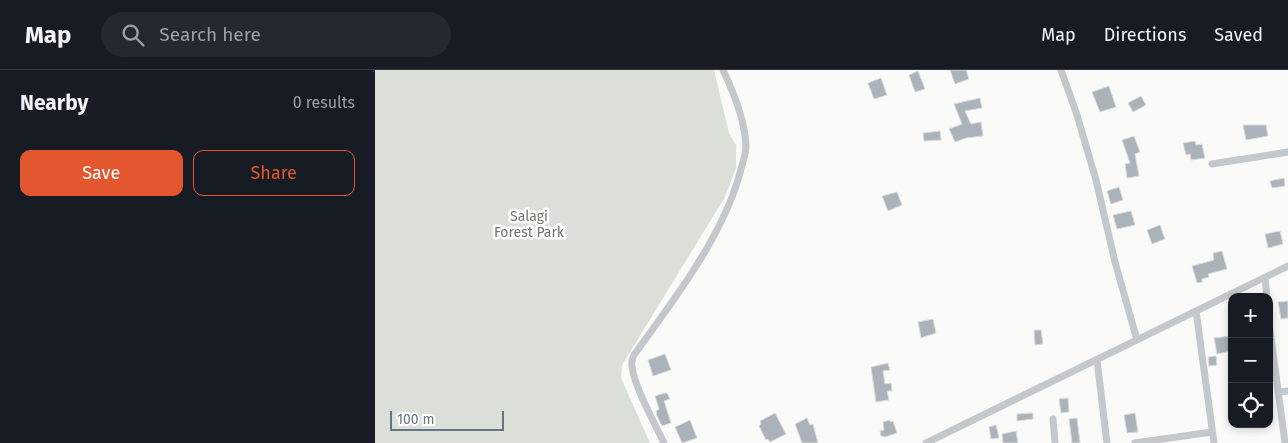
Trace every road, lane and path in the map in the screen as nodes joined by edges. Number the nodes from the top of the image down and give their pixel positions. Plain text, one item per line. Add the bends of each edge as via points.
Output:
1 (723, 70) edge
2 (1061, 70) edge
3 (1288, 152) edge
4 (1212, 164) dead end
5 (1288, 266) edge
6 (1265, 278) junction
7 (1267, 293) edge
8 (1195, 311) junction
9 (1271, 338) edge
10 (1137, 340) junction
11 (1097, 360) junction
12 (1288, 391) edge
13 (1278, 392) junction
14 (1053, 419) dead end
15 (1212, 432) junction
16 (664, 443) edge
17 (926, 443) edge
18 (1055, 443) edge
19 (1107, 443) edge
20 (1135, 443) edge
21 (1214, 443) edge
22 (1285, 443) edge

1 - 16 street via 745,135 746,149 737,188 691,274 632,361 641,393
2 - 10 street via 1096,180
3 - 4 street
5 - 6 street
6 - 7 street
6 - 8 street
8 - 10 street
8 - 15 street
9 - 13 street
10 - 11 street
11 - 17 street
11 - 19 street
12 - 13 street
13 - 22 street
14 - 18 street
15 - 20 street
15 - 21 street

